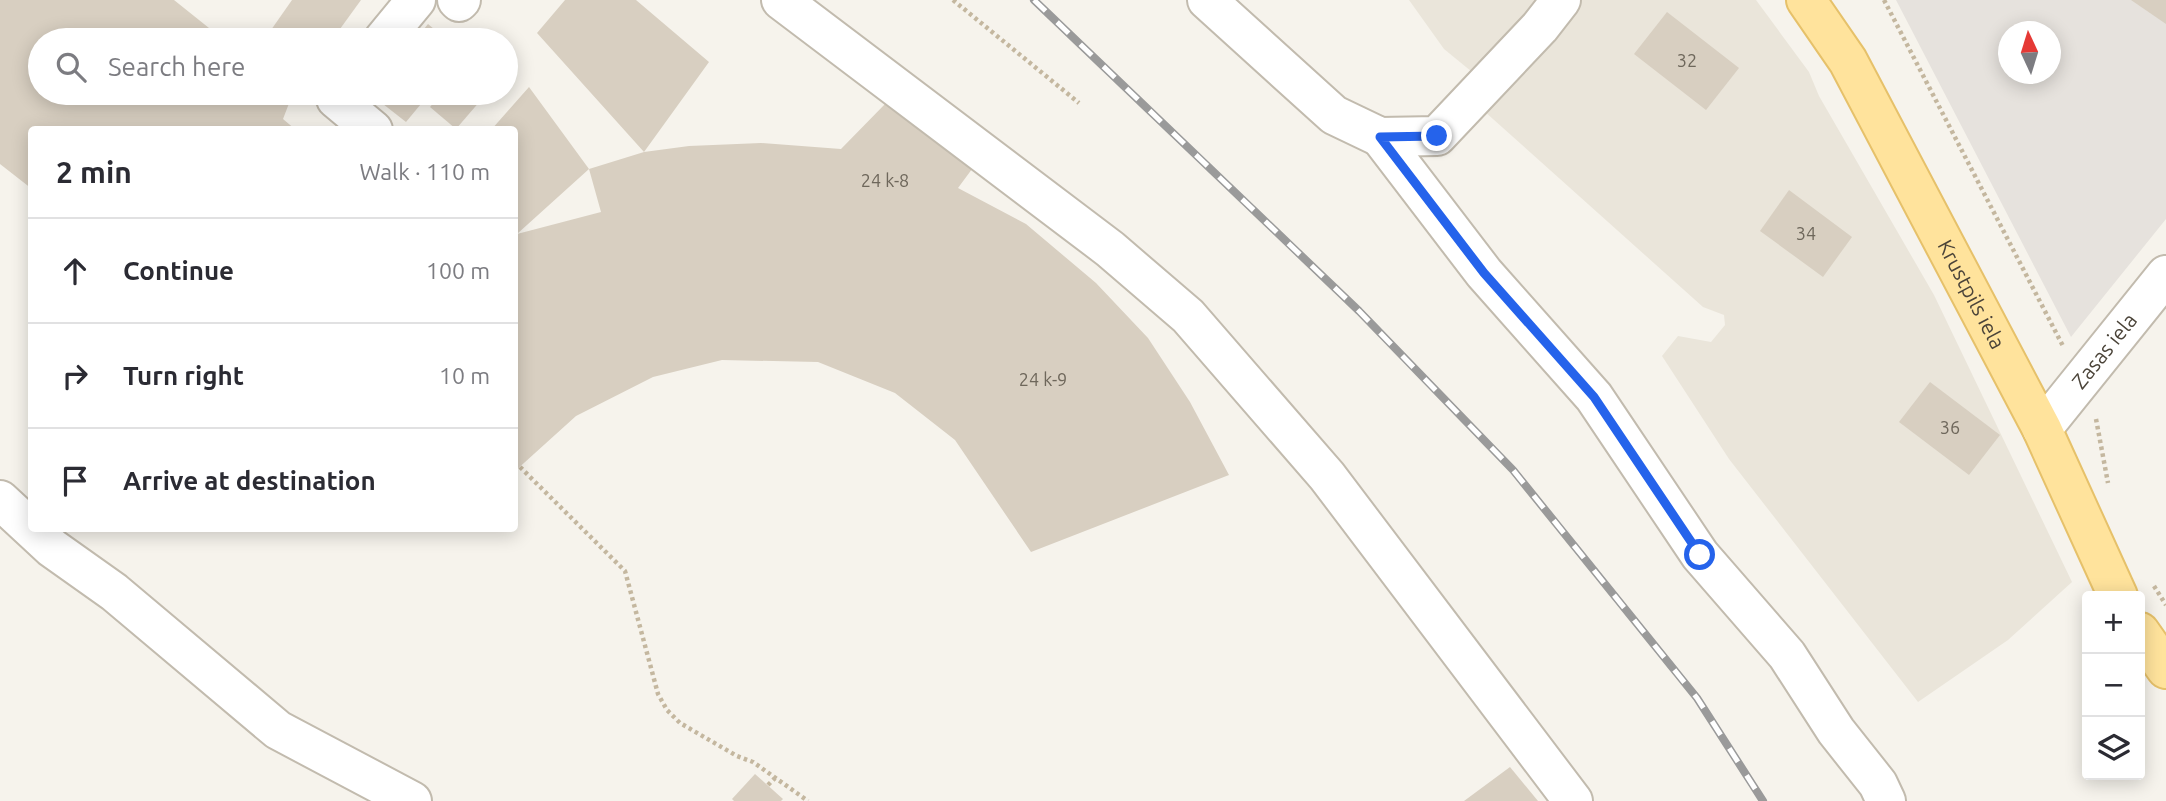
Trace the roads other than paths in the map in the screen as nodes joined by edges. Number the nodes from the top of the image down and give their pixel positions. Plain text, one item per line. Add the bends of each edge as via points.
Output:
1 (415, 0) edge
2 (780, 0) edge
3 (1207, 0) edge
4 (1561, 0) edge
5 (1807, 0) edge
6 (393, 28) edge
7 (343, 105) edge
8 (368, 126) edge
9 (1380, 137) junction
10 (2166, 275) edge
11 (2042, 429) junction
12 (0, 500) edge
13 (28, 526) edge
14 (35, 532) edge
15 (2135, 589) edge
16 (2145, 639) edge
17 (2166, 668) edge
18 (412, 801) edge
19 (1573, 801) edge
20 (1886, 801) edge

1 - 6 street
2 - 19 street via 1110,249 1188,316 1328,476
3 - 9 street via 1334,115
4 - 9 street via 1437,136
5 - 11 main road, Krustpils iela via 1848,61
7 - 8 street
9 - 20 street via 1484,273 1594,397 1700,555 1787,655
10 - 11 street, Zasas iela
11 - 15 main road, Krustpils iela
12 - 13 street
14 - 18 street via 114,592 278,730
16 - 17 main road

